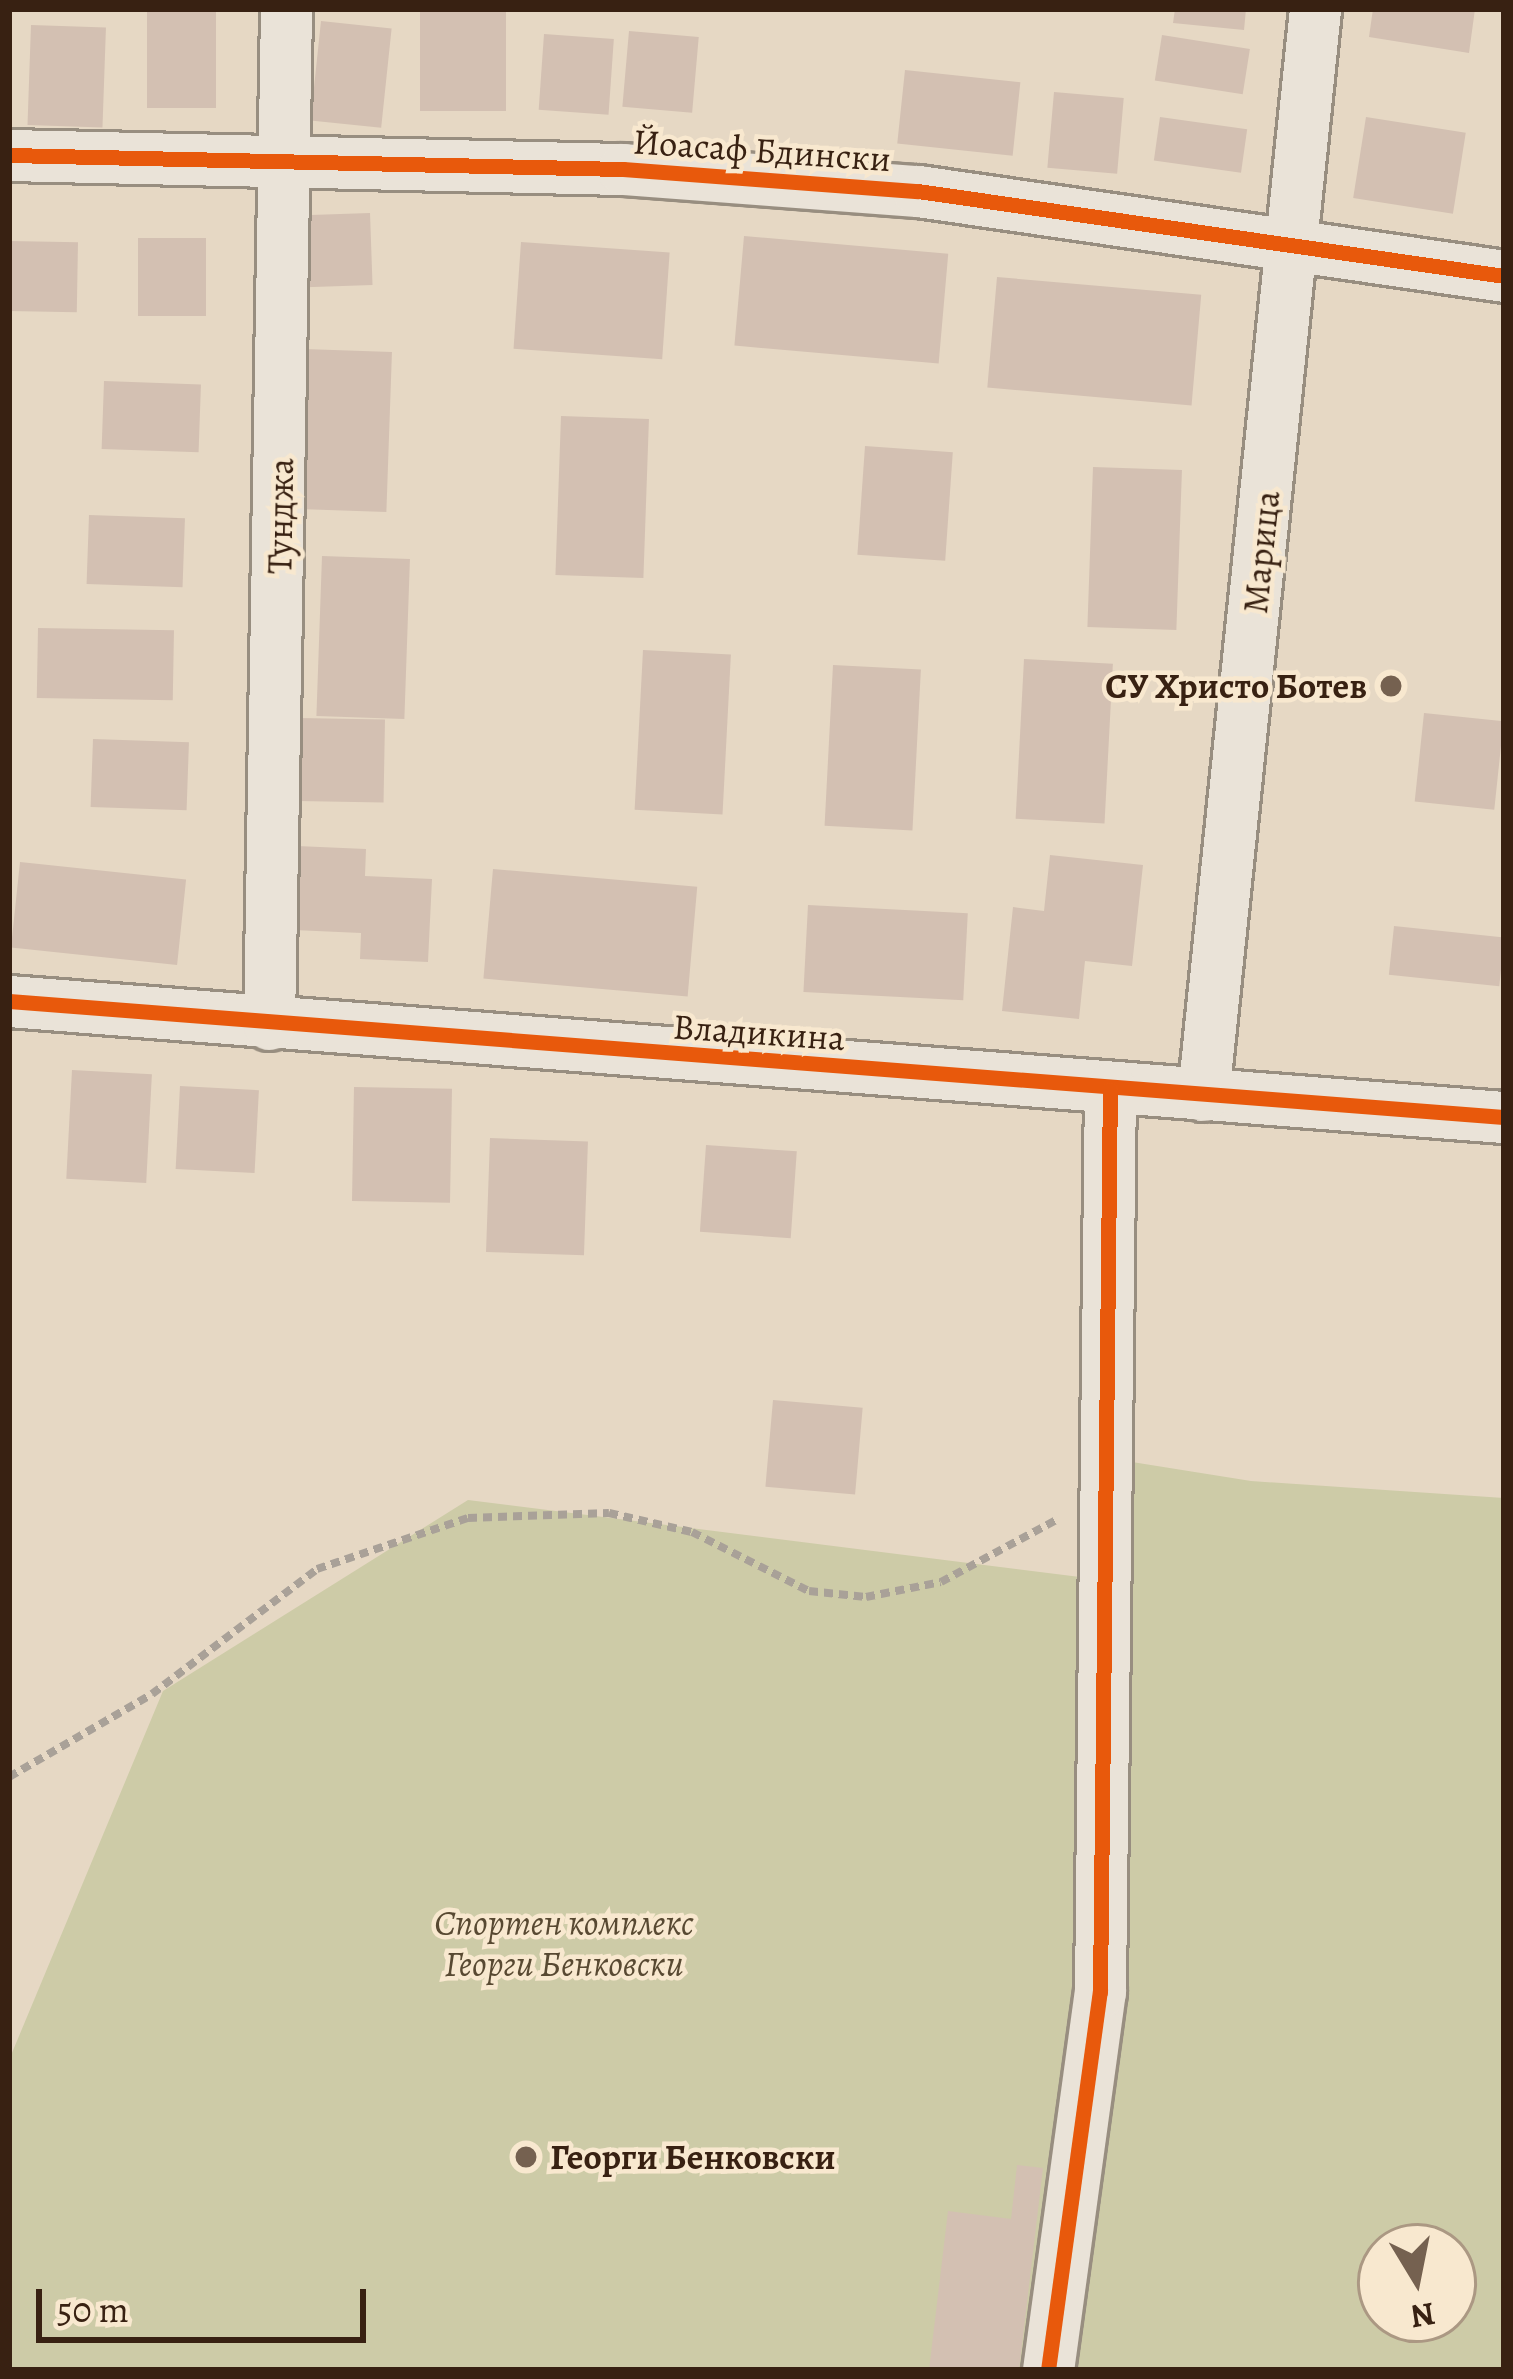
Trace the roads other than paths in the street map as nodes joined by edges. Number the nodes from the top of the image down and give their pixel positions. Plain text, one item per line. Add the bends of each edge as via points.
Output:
1 (286, 9) edge
2 (1315, 9) edge
3 (9, 155) edge
4 (287, 157) junction
5 (1294, 248) junction
6 (1504, 277) edge
7 (9, 1001) edge
8 (269, 1024) junction
9 (1111, 1089) junction
10 (1203, 1095) junction
11 (1504, 1117) edge
12 (1048, 2370) edge

1 - 4 street, Тунджа
2 - 5 street, Марица
3 - 4 street, Йоасаф Бдински
4 - 5 street, Йоасаф Бдински via 623,169 918,191
4 - 8 street, Тунджа
5 - 6 street, Йоасаф Бдински
5 - 10 street, Марица
7 - 8 street, Владикина
8 - 9 street, Владикина
9 - 10 street, Владикина
9 - 12 street via 1100,1992
10 - 11 street, Владикина

